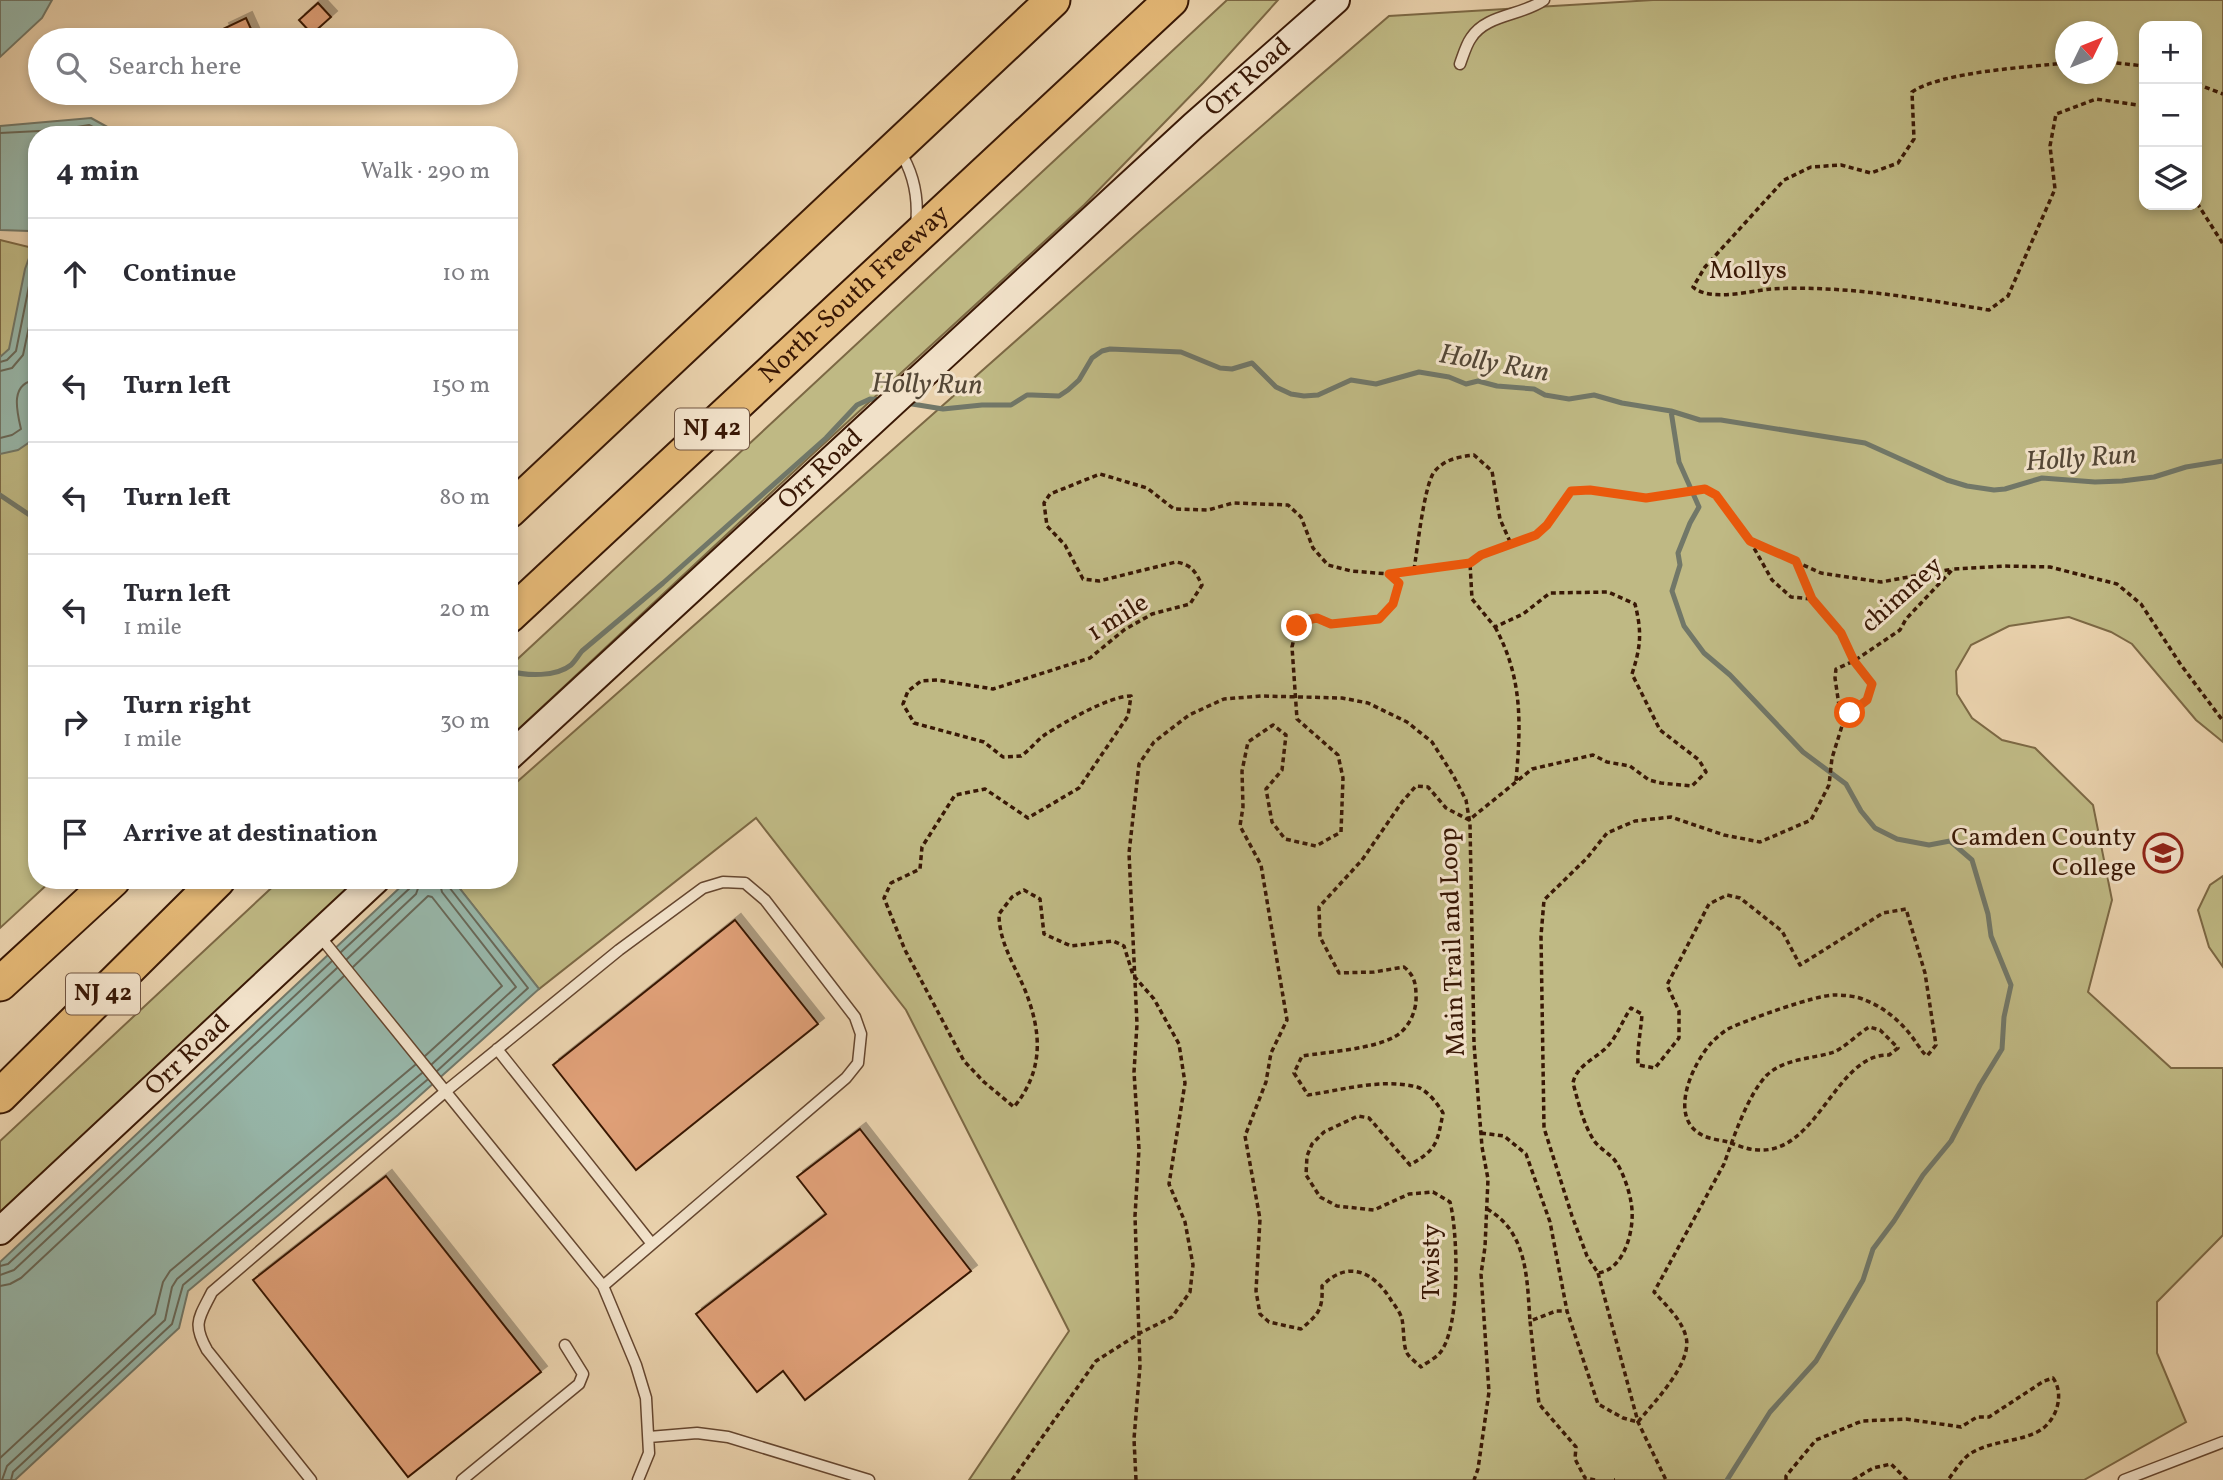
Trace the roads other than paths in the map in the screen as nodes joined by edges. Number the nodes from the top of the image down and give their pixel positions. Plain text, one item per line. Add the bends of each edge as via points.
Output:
1 (1053, 0) edge
2 (1171, 0) edge
3 (1311, 0) edge
4 (1336, 0) edge
5 (1544, 0) edge
6 (1460, 64) dead end
7 (1193, 126) junction
8 (897, 147) junction
9 (914, 242) junction
10 (518, 503) edge
11 (518, 608) edge
12 (518, 749) edge
13 (103, 889) edge
14 (208, 889) edge
15 (208, 889) edge
16 (366, 889) edge
17 (318, 933) junction
18 (0, 984) edge
19 (497, 1049) junction
20 (0, 1073) edge
21 (446, 1091) junction
22 (0, 1096) edge
23 (0, 1231) edge
24 (652, 1244) junction
25 (603, 1286) junction
26 (565, 1345) dead end
27 (649, 1437) junction
28 (2223, 1442) edge
29 (311, 1480) edge
30 (462, 1480) edge
31 (638, 1480) edge
32 (869, 1480) edge
33 (2124, 1480) edge

1 - 8 highway, NJ 42
2 - 9 highway, North-South Freeway / NJ 42
3 - 7 street, Orr Road
4 - 7 street, Orr Road
5 - 6 lane via 1486,23 1471,38
7 - 12 street, Orr Road
8 - 9 lane via 915,190
8 - 10 highway, NJ 42
9 - 11 highway, North-South Freeway / NJ 42
13 - 18 highway, NJ 42
14 - 20 highway
15 - 22 highway, NJ 42
16 - 17 street, Orr Road
17 - 21 lane
17 - 23 street, Orr Road
19 - 21 lane
19 - 24 lane
19 - 24 lane via 704,888 736,881 765,900 855,1017 861,1034 858,1063
21 - 25 lane
21 - 29 lane via 212,1292 199,1318 198,1334 207,1350
24 - 25 lane
25 - 27 lane via 636,1365 646,1398
26 - 30 lane via 583,1374 579,1384
27 - 31 lane via 649,1454
27 - 32 lane via 697,1433 728,1437
28 - 33 lane

